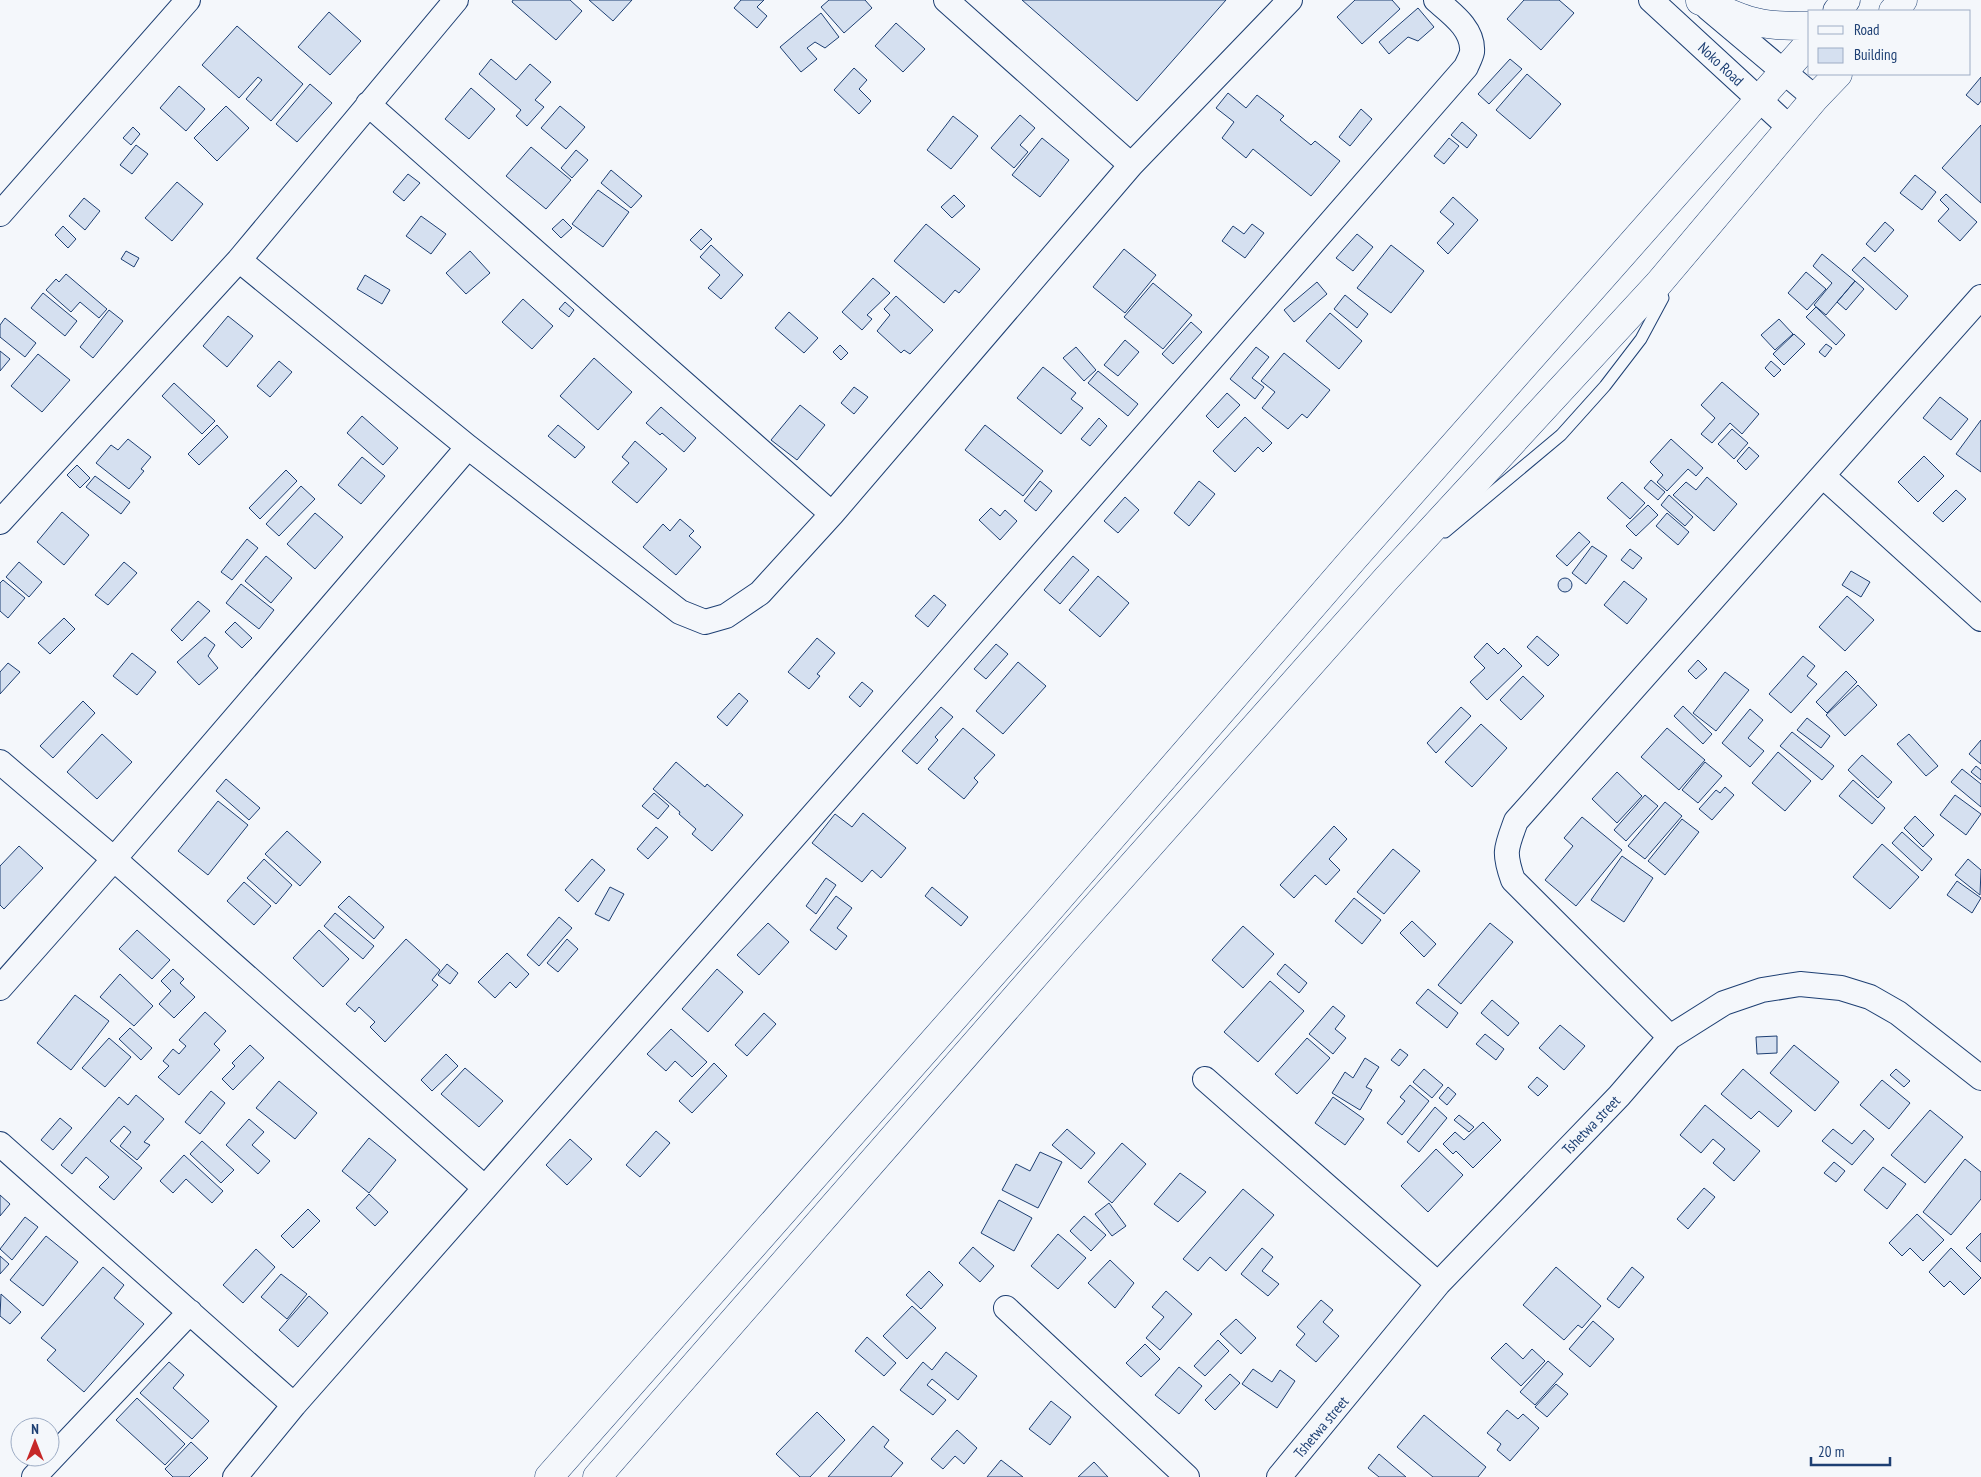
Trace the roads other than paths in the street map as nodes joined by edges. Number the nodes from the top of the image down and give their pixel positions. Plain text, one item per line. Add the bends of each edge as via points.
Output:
1 (188, 0) edge
2 (456, 0) edge
3 (946, 0) edge
4 (1290, 0) edge
5 (1436, 0) edge
6 (1651, 0) edge
7 (1846, 0) edge
8 (1903, 0) edge
9 (1700, 1) edge
10 (1838, 10) edge
11 (1894, 10) edge
12 (1808, 26) edge
13 (1808, 44) edge
14 (1784, 72) junction
15 (1837, 75) edge
16 (1815, 98) junction
17 (1760, 100) junction
18 (368, 104) junction
19 (1790, 128) junction
20 (1132, 165) junction
21 (0, 214) edge
22 (240, 260) junction
23 (1981, 297) edge
24 (468, 447) junction
25 (1823, 476) junction
26 (832, 514) junction
27 (0, 522) edge
28 (1981, 619) edge
29 (0, 762) edge
30 (114, 859) junction
31 (0, 988) edge
32 (1670, 1037) junction
33 (1981, 1078) edge
34 (1205, 1079) dead end
35 (0, 1144) edge
36 (486, 1188) junction
37 (1438, 1284) junction
38 (1006, 1308) dead end
39 (190, 1312) junction
40 (294, 1405) junction
41 (34, 1477) edge
42 (235, 1477) edge
43 (550, 1477) edge
44 (596, 1477) edge
45 (1187, 1477) edge
46 (1279, 1477) edge

1 - 21 street
2 - 18 street
3 - 20 street
4 - 20 street
5 - 36 street via 1462,24 1469,37 1472,52 1466,67
6 - 17 street, Noko Road
7 - 10 main road
8 - 11 main road
9 - 12 main road via 1748,20
9 - 14 street
13 - 14 main road
14 - 16 street
14 - 17 main road
15 - 16 main road
16 - 19 main road
17 - 19 street, Noko Road
17 - 43 main road via 1355,557
18 - 22 street
18 - 26 street
19 - 44 main road via 1659,284 1387,578
20 - 26 street
22 - 24 street
22 - 27 street
23 - 25 street
24 - 26 street via 680,612 705,622 726,616 760,593
24 - 30 street
25 - 28 street
25 - 32 street via 1516,821 1507,845 1506,861 1513,880
29 - 30 street
30 - 31 street
30 - 36 street
32 - 33 street, Tshetwa street via 1724,1003 1762,990 1800,984 1842,988 1870,997 1898,1014
32 - 37 street, Tshetwa street via 1619,1096
34 - 37 street
35 - 39 street
36 - 40 street
37 - 46 street, Tshetwa street
38 - 45 street
39 - 40 street
39 - 41 street
40 - 42 street

